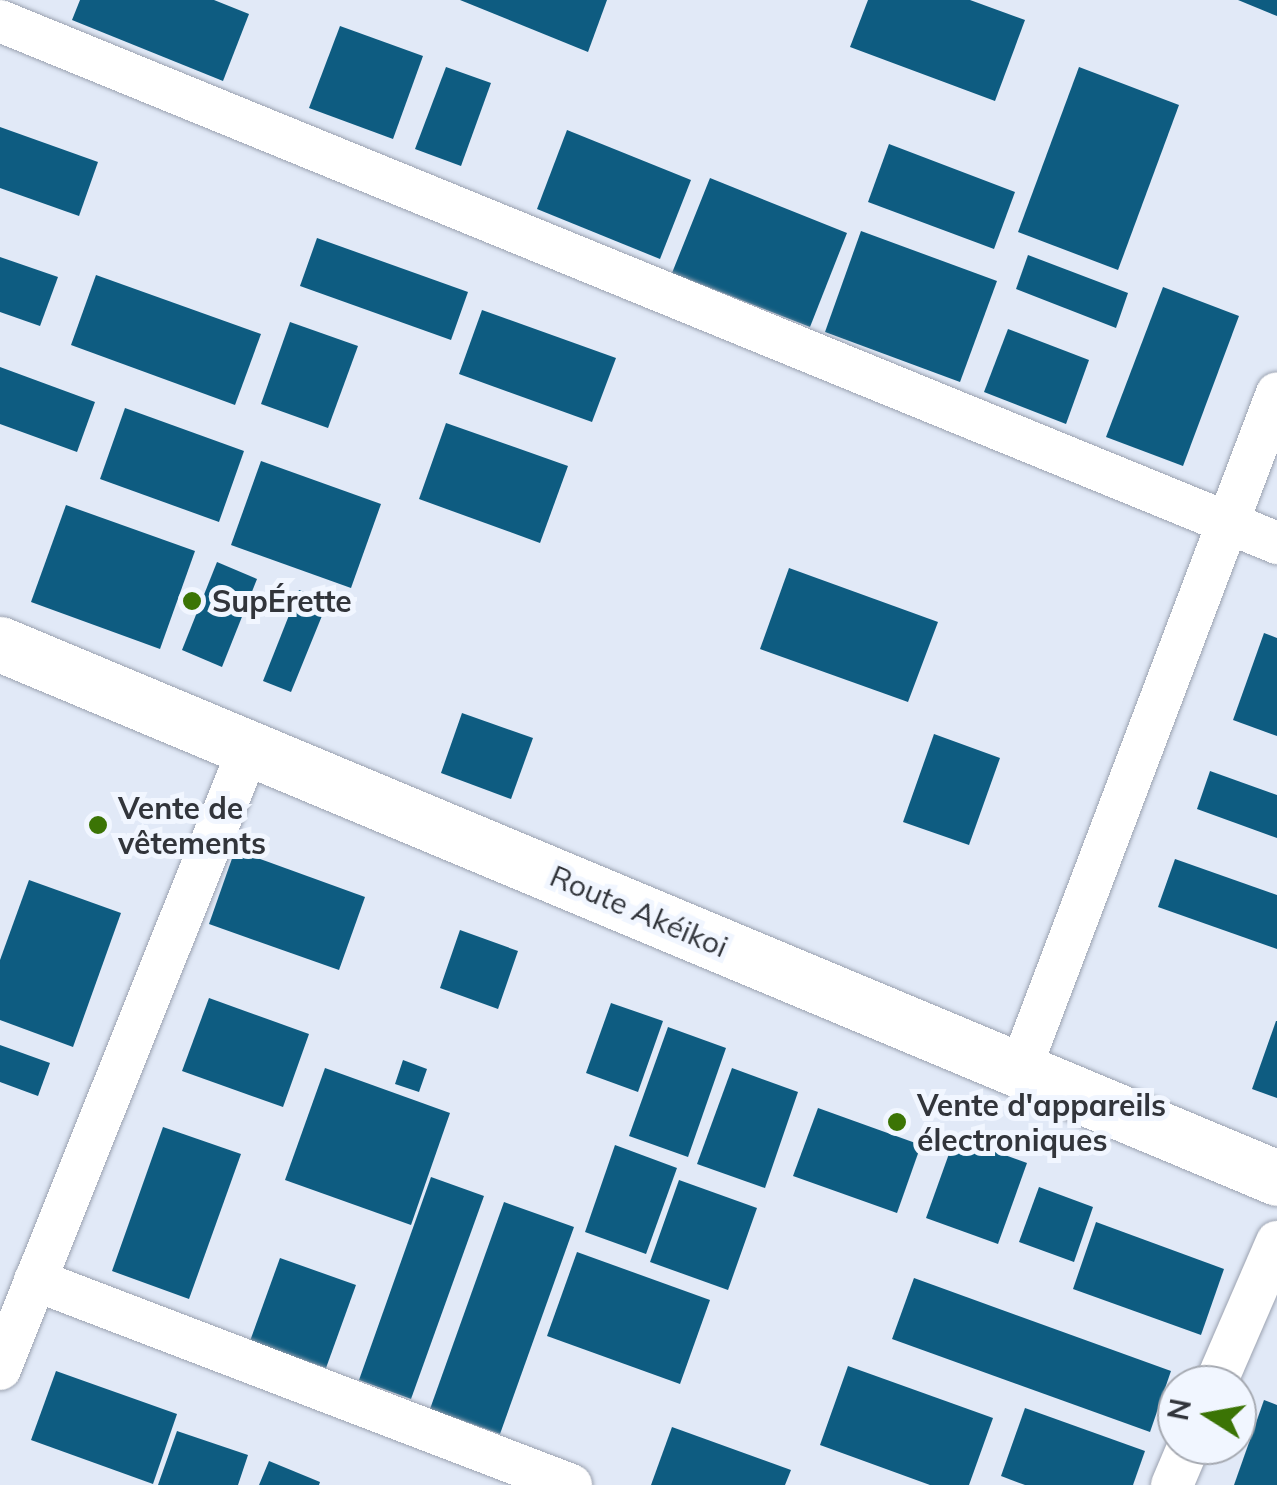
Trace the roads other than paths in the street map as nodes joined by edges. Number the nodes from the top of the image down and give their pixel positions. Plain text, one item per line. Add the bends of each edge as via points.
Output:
1 (0, 21) edge
2 (1277, 393) edge
3 (1226, 521) junction
4 (1277, 543) edge
5 (0, 644) edge
6 (250, 746) junction
7 (1019, 1072) junction
8 (1277, 1178) edge
9 (1277, 1242) edge
10 (36, 1280) junction
11 (1224, 1365) edge
12 (0, 1369) edge
13 (550, 1481) edge

1 - 3 street
2 - 3 street
3 - 4 street
3 - 7 street
5 - 6 street, Route Akéikoi
6 - 7 street, Route Akéikoi
6 - 10 street
7 - 8 street, Route Akéikoi
9 - 11 street
10 - 12 street
10 - 13 street

